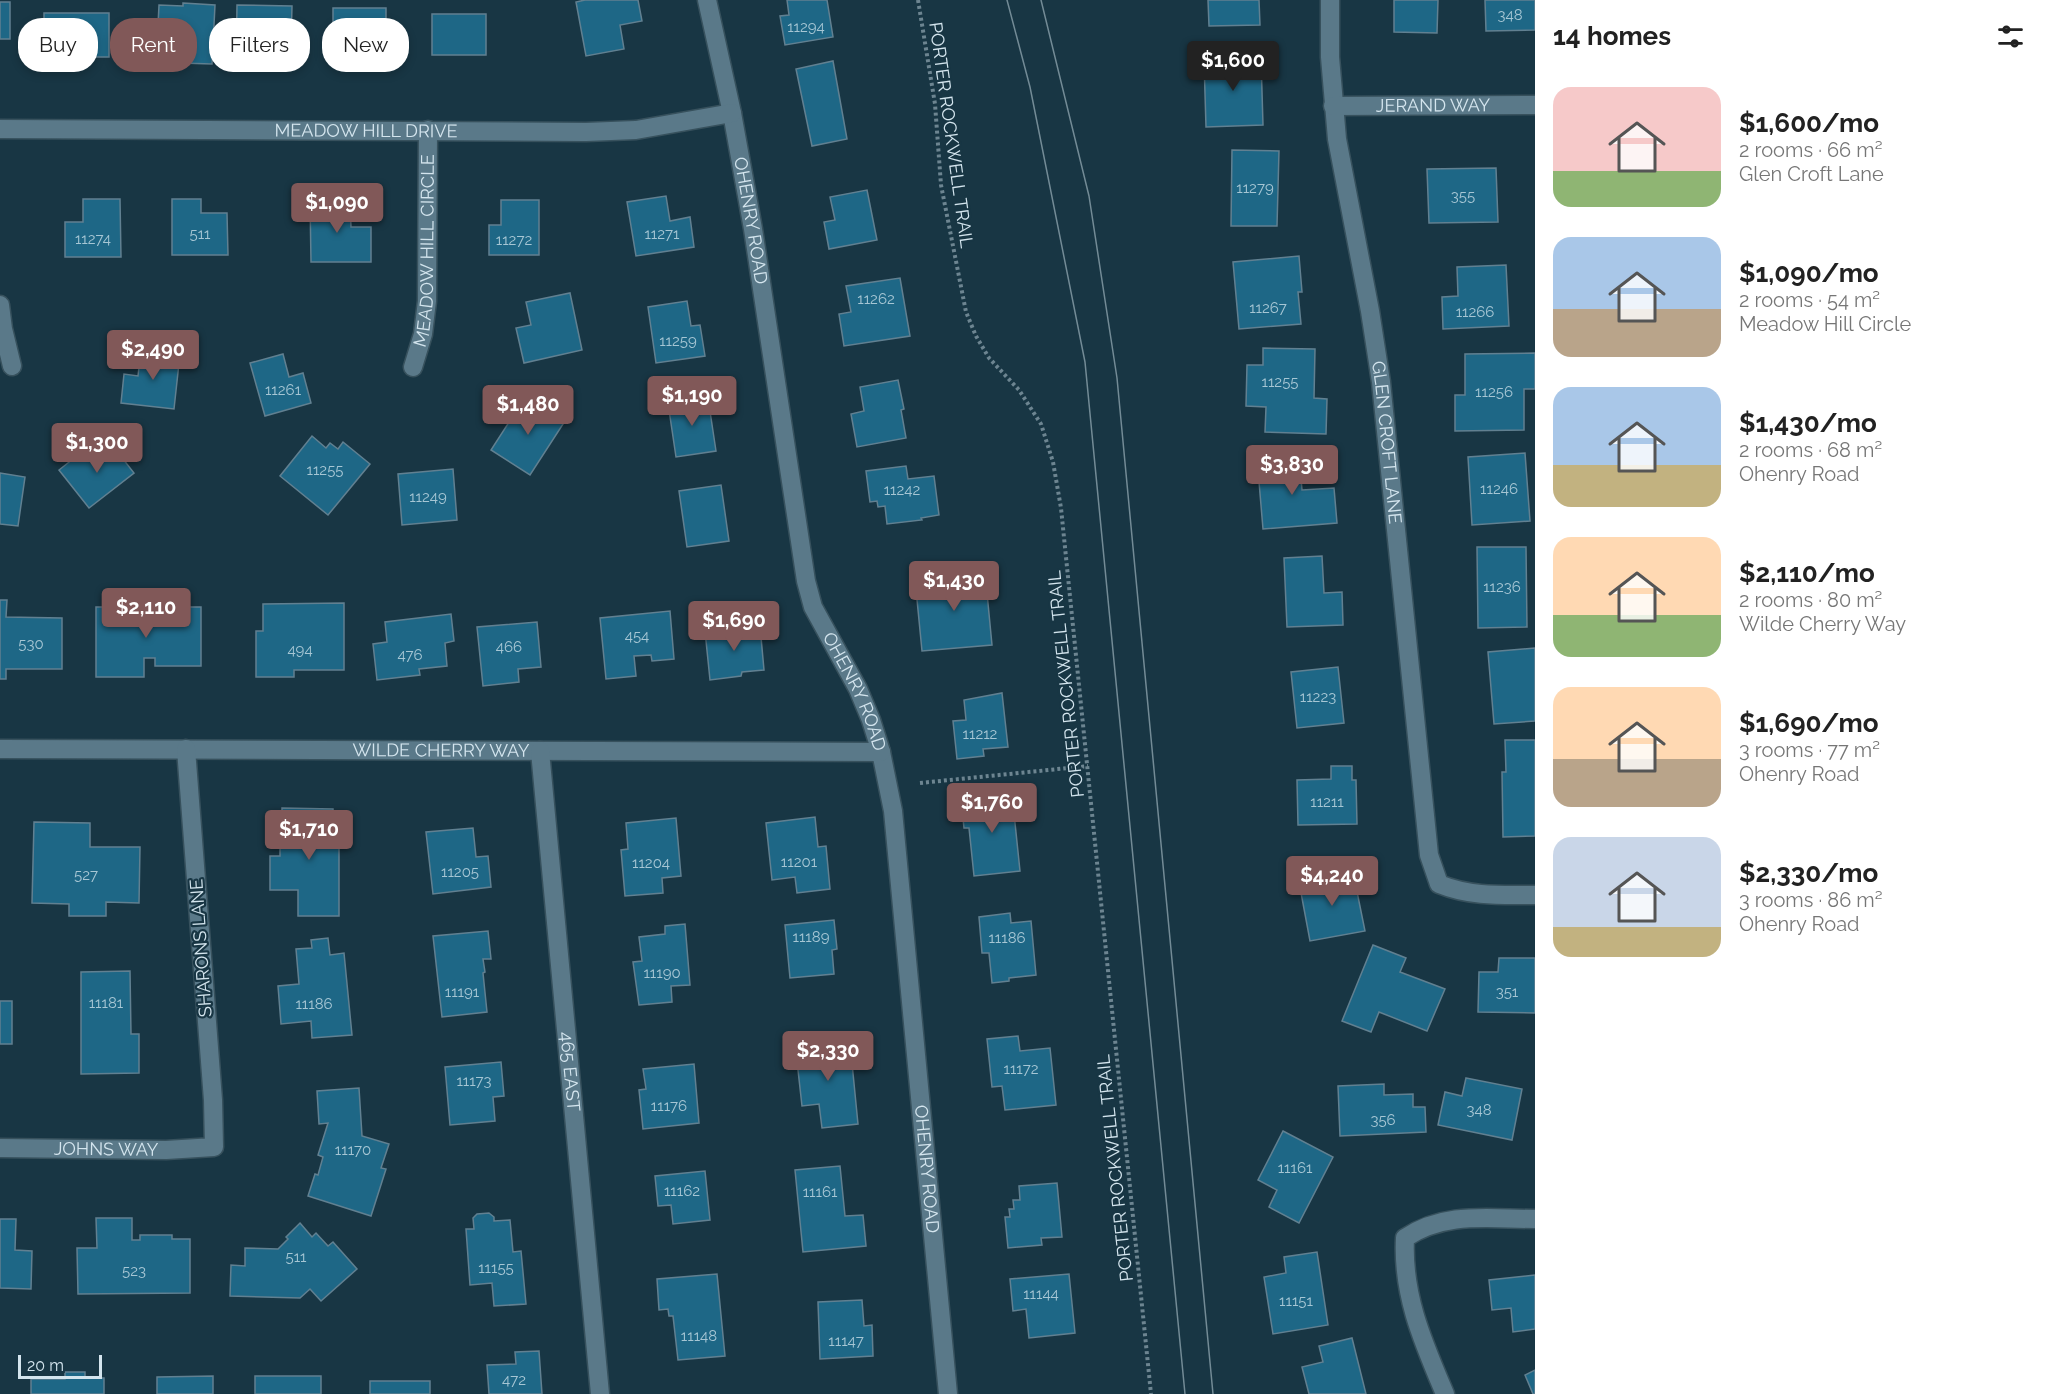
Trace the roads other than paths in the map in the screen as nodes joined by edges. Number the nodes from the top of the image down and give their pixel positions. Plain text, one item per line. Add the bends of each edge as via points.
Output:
1 (707, 0) edge
2 (1330, 0) edge
3 (1535, 105) edge
4 (1333, 106) junction
5 (732, 113) junction
6 (0, 129) edge
7 (428, 130) junction
8 (0, 305) edge
9 (12, 366) dead end
10 (413, 367) dead end
11 (0, 749) edge
12 (186, 749) junction
13 (540, 751) junction
14 (881, 752) junction
15 (1535, 895) edge
16 (214, 1147) joint
17 (0, 1148) edge
18 (1535, 1219) edge
19 (600, 1394) edge
20 (948, 1394) edge
21 (1444, 1394) edge

1 - 5 street, OHENRY ROAD
2 - 4 street, GLEN CROFT LANE
3 - 4 street, JERAND WAY
4 - 15 street, GLEN CROFT LANE via 1381,382 1426,839 1433,871 1440,884 1454,890 1483,895
5 - 7 street, MEADOW HILL DRIVE via 636,130
5 - 14 street, OHENRY ROAD via 759,264 806,581 824,630 858,689
6 - 7 street, MEADOW HILL DRIVE
7 - 10 street, MEADOW HILL CIRCLE via 427,301
8 - 9 street
11 - 12 street, WILDE CHERRY WAY
12 - 13 street, WILDE CHERRY WAY
12 - 16 street, SHARONS LANE
13 - 14 street, WILDE CHERRY WAY
13 - 19 street, 465 EAST
14 - 20 street, OHENRY ROAD via 897,838
16 - 17 street, JOHNS WAY
18 - 21 street via 1455,1219 1420,1228 1405,1238 1410,1299

